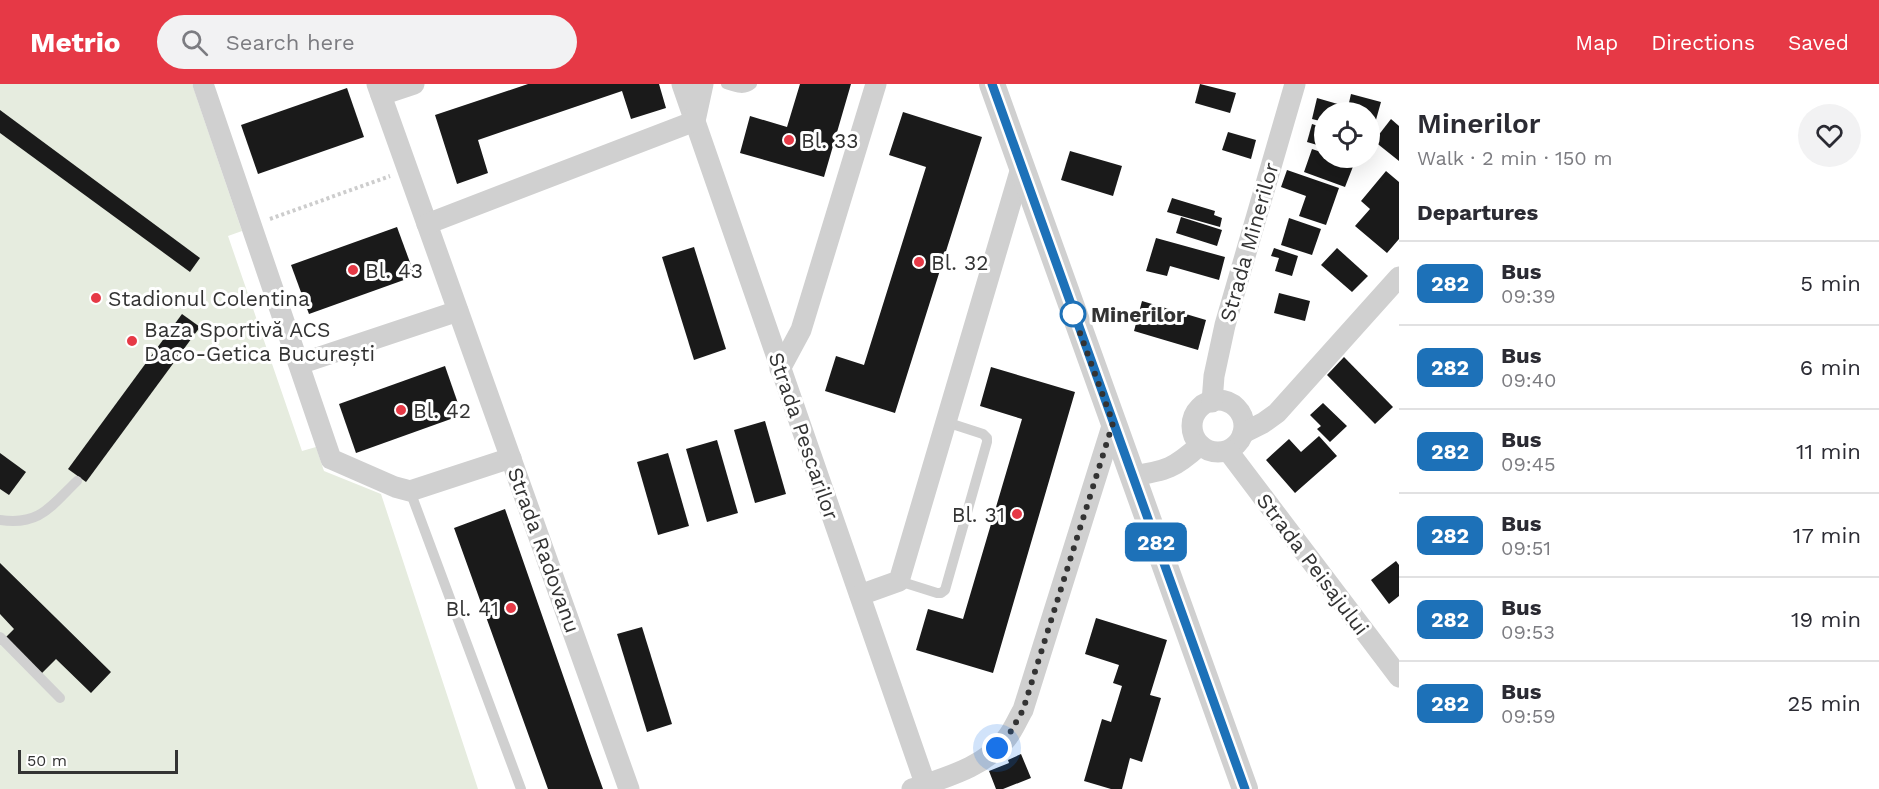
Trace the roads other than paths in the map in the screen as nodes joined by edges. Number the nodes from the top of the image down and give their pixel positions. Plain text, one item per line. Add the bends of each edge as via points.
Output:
1 (414, 84) edge
2 (682, 84) edge
3 (703, 84) edge
4 (726, 84) edge
5 (752, 84) edge
6 (876, 84) edge
7 (992, 84) edge
8 (1295, 84) edge
9 (208, 86) edge
10 (379, 90) edge
11 (695, 122) junction
12 (1021, 168) junction
13 (428, 225) junction
14 (1399, 277) edge
15 (458, 311) junction
16 (299, 364) junction
17 (780, 369) junction
18 (1212, 402) junction
19 (946, 422) junction
20 (1113, 423) junction
21 (1243, 433) junction
22 (1200, 445) junction
23 (1228, 451) junction
24 (511, 458) junction
25 (1132, 476) junction
26 (77, 481) dead end
27 (410, 491) junction
28 (0, 520) edge
29 (899, 581) junction
30 (860, 596) junction
31 (0, 636) edge
32 (1399, 677) edge
33 (60, 698) dead end
34 (921, 787) edge
35 (521, 789) edge
36 (629, 789) edge
37 (1245, 789) edge

1 - 10 street
2 - 11 street, Strada Pescarilor
3 - 11 street
4 - 5 lane via 742,88
6 - 17 street via 801,330
7 - 12 street
8 - 18 street, Strada Minerilor via 1225,325
9 - 16 street
10 - 13 street, Strada Radovanu
11 - 13 street
11 - 17 street, Strada Pescarilor
12 - 19 street
12 - 20 street
13 - 15 street, Strada Radovanu
14 - 21 street via 1277,413
15 - 16 street
15 - 24 street, Strada Radovanu
16 - 27 street via 332,459
17 - 30 street, Strada Pescarilor
18 - 21 street via 1229,403 1236,408 1242,415
18 - 22 street via 1203,405 1193,420
19 - 29 street
19 - 29 lane via 983,434 987,442 945,590 937,593
20 - 25 street
20 - 34 street via 1023,710 1007,738 987,758
21 - 23 street
22 - 23 street via 1213,452
22 - 25 street via 1172,468
23 - 32 street, Strada Peisajului
24 - 27 street
24 - 36 street, Strada Radovanu
25 - 37 street
26 - 28 lane via 32,520
27 - 35 lane
29 - 30 street
30 - 34 street, Strada Pescarilor
31 - 33 lane

